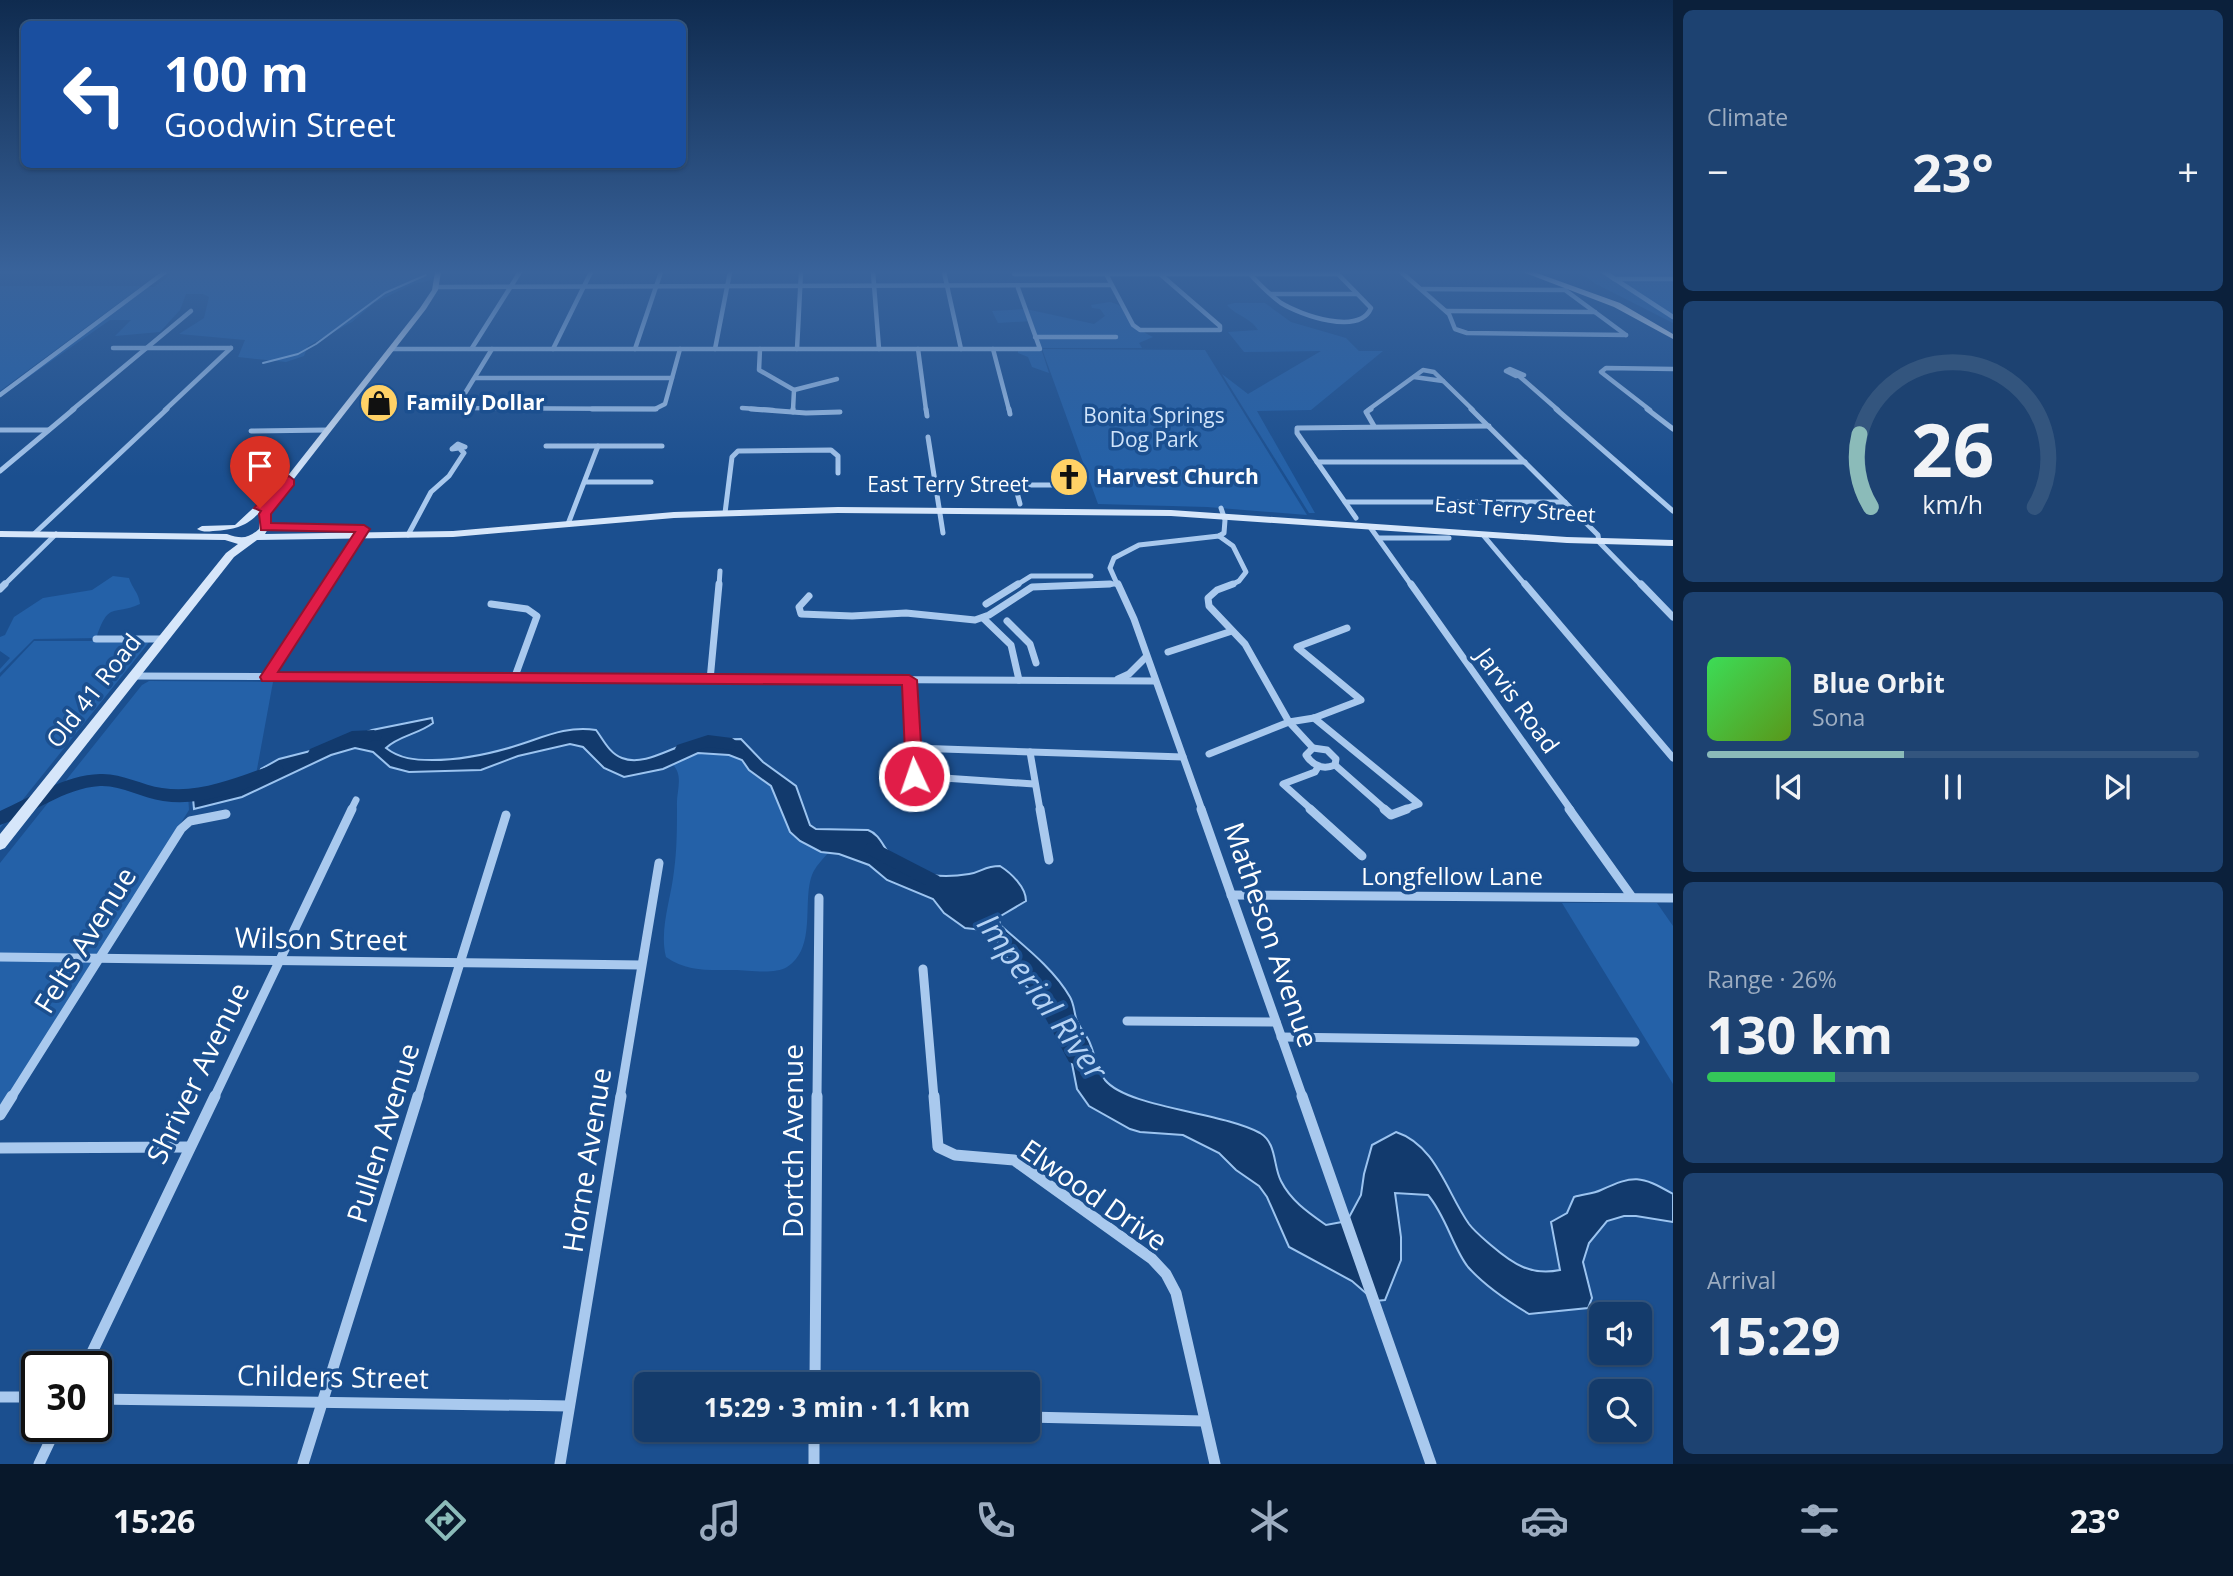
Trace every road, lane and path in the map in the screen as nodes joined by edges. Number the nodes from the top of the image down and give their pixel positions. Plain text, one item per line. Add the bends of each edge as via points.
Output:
1 (73, 340) edge
2 (157, 340) edge
3 (398, 340) edge
4 (477, 340) edge
5 (557, 340) edge
6 (638, 340) edge
7 (717, 340) edge
8 (797, 340) edge
9 (878, 340) edge
10 (959, 340) edge
11 (1036, 340) edge
12 (113, 348) dead end
13 (148, 348) junction
14 (472, 348) junction
15 (391, 349) junction
16 (492, 349) junction
17 (553, 349) junction
18 (635, 349) junction
19 (680, 349) junction
20 (715, 349) junction
21 (760, 349) junction
22 (797, 349) junction
23 (879, 349) junction
24 (918, 349) junction
25 (961, 349) junction
26 (993, 349) junction
27 (1673, 369) edge
28 (1519, 376) dead end
29 (475, 378) junction
30 (672, 378) junction
31 (838, 379) dead end
32 (794, 390) junction
33 (0, 395) edge
34 (742, 408) dead end
35 (793, 412) junction
36 (840, 412) dead end
37 (1010, 415) dead end
38 (927, 416) dead end
39 (1374, 426) junction
40 (1489, 426) junction
41 (1673, 429) edge
42 (0, 430) edge
43 (48, 430) junction
44 (327, 430) junction
45 (251, 431) dead end
46 (928, 437) dead end
47 (546, 446) dead end
48 (598, 446) junction
49 (662, 446) dead end
50 (461, 450) dead end
51 (1318, 462) junction
52 (1525, 462) junction
53 (0, 471) edge
54 (838, 473) dead end
55 (289, 480) junction
56 (586, 482) junction
57 (651, 482) dead end
58 (1079, 485) dead end
59 (1345, 502) junction
60 (1565, 502) junction
61 (1020, 504) junction
62 (939, 507) junction
63 (725, 510) junction
64 (1673, 511) edge
65 (1222, 512) junction
66 (1356, 518) junction
67 (570, 521) junction
68 (265, 526) junction
69 (1370, 527) junction
70 (232, 532) junction
71 (362, 532) junction
72 (409, 532) junction
73 (943, 533) dead end
74 (0, 534) edge
75 (34, 534) junction
76 (55, 534) junction
77 (1483, 535) junction
78 (1673, 535) edge
79 (1219, 536) junction
80 (254, 538) junction
81 (1378, 538) junction
82 (1449, 538) dead end
83 (1598, 538) junction
84 (1673, 543) edge
85 (720, 571) dead end
86 (214, 575) junction
87 (1053, 576) junction
88 (1056, 584) junction
89 (1086, 584) junction
90 (1116, 584) junction
91 (0, 589) edge
92 (809, 596) dead end
93 (491, 604) dead end
94 (986, 604) dead end
95 (1673, 617) edge
96 (983, 618) junction
97 (1007, 621) dead end
98 (1347, 628) dead end
99 (1232, 631) junction
100 (1021, 635) junction
101 (96, 639) dead end
102 (163, 639) junction
103 (1008, 640) junction
104 (1168, 652) dead end
105 (1146, 657) junction
106 (1036, 663) dead end
107 (134, 676) junction
108 (267, 677) junction
109 (514, 679) junction
110 (710, 680) junction
111 (909, 680) junction
112 (1019, 680) junction
113 (1115, 680) junction
114 (1155, 681) junction
115 (1314, 718) junction
116 (1289, 722) junction
117 (913, 748) junction
118 (1312, 748) junction
119 (1030, 752) junction
120 (1209, 754) dead end
121 (1183, 757) junction
122 (1673, 758) edge
123 (1335, 765) junction
124 (1318, 767) junction
125 (1034, 785) junction
126 (356, 800) dead end
127 (226, 814) dead end
128 (506, 815) dead end
129 (4, 840) edge
130 (0, 850) edge
131 (1362, 856) dead end
132 (1049, 860) dead end
133 (659, 863) dead end
134 (1231, 895) junction
135 (1632, 897) junction
136 (819, 898) dead end
137 (1673, 898) edge
138 (0, 957) edge
139 (100, 958) junction
140 (279, 961) junction
141 (460, 964) junction
142 (641, 965) junction
143 (923, 969) dead end
144 (1126, 1021) dead end
145 (1276, 1022) junction
146 (1281, 1037) junction
147 (1635, 1042) dead end
148 (0, 1115) edge
149 (189, 1147) junction
150 (0, 1148) edge
151 (93, 1351) edge
152 (815, 1372) edge
153 (0, 1397) edge
154 (21, 1397) edge
155 (112, 1399) edge
156 (321, 1402) junction
157 (569, 1406) junction
158 (1040, 1418) edge
159 (1205, 1421) junction
160 (50, 1442) edge
161 (814, 1442) edge
162 (40, 1464) edge
163 (303, 1464) edge
164 (560, 1464) edge
165 (814, 1464) edge
166 (1215, 1464) edge
167 (1431, 1464) edge

1 - 33 street
2 - 13 street
3 - 15 street, Old 41 Road
4 - 14 street
5 - 17 street
6 - 18 street
7 - 20 street
8 - 22 street
9 - 23 street
10 - 25 street
11 - 26 street via 1040,349
12 - 13 street
13 - 43 street
13 - 75 street via 231,348
14 - 15 street
14 - 16 street
15 - 44 street, Old 41 Road
16 - 17 street
16 - 29 street
17 - 18 street
18 - 19 street
19 - 20 street
19 - 30 street
20 - 21 street
21 - 22 street
21 - 32 street via 759,370
22 - 23 street
23 - 24 street
24 - 25 street
24 - 38 street
25 - 26 street
26 - 37 street
27 - 41 street via 1606,368 1601,372
28 - 64 street
29 - 30 street
29 - 30 street via 459,403 463,408 654,409 665,404
31 - 32 street
32 - 35 street
34 - 35 street
35 - 36 street
39 - 40 street
39 - 40 street via 1366,412 1428,369
39 - 51 street via 1297,428
40 - 52 street
42 - 43 street
43 - 53 street
44 - 45 street
44 - 55 street, Old 41 Road
46 - 62 street
47 - 48 street
48 - 49 street
48 - 56 street
50 - 72 street via 464,453 452,472 430,492
51 - 52 street
51 - 59 street
52 - 60 street
54 - 63 street via 838,454 831,450 741,450 733,454
55 - 68 street, Old 41 Road via 265,514
55 - 70 street, Old 41 Road
56 - 57 street
56 - 67 street
58 - 61 street via 1015,485
59 - 60 street
59 - 66 street
60 - 83 street
61 - 62 street, East Terry Street
61 - 65 street, East Terry Street
62 - 63 street
62 - 65 street
62 - 73 street
63 - 67 street
65 - 66 street, East Terry Street
65 - 69 street
65 - 79 street via 1224,533
66 - 83 street, East Terry Street
67 - 72 street
68 - 70 street via 254,522
68 - 71 street
68 - 80 street, Old 41 Road
69 - 77 street
69 - 81 street, Jarvis Road
70 - 76 street
70 - 80 street via 239,541
70 - 86 street, Old 41 Road
71 - 72 street
71 - 80 street
71 - 108 street
74 - 75 street
75 - 76 street
76 - 91 street
77 - 83 street
77 - 122 street
78 - 83 street, East Terry Street
79 - 90 street via 1123,551 1110,562
79 - 99 street via 1233,546 1246,572 1244,579 1208,598 1214,613
80 - 86 street, Old 41 Road via 230,555
81 - 82 street
81 - 135 street, Jarvis Road
83 - 84 street
83 - 95 street
85 - 110 street
86 - 102 street, Old 41 Road
87 - 88 street
87 - 89 street via 1087,576
87 - 94 street via 1024,579
88 - 89 street
88 - 96 street via 1032,587
89 - 90 street
90 - 105 street, Matheson Avenue
92 - 96 street via 799,607 801,614
93 - 109 street via 527,609 537,616
96 - 103 street
97 - 100 street
98 - 115 street via 1297,647 1361,699
99 - 104 street
99 - 116 street via 1245,644
100 - 103 street
100 - 106 street
101 - 102 street
102 - 107 street, Old 41 Road
103 - 112 street
105 - 113 street via 1129,674
105 - 114 street, Matheson Avenue
107 - 108 street
107 - 129 street, Old 41 Road
108 - 109 street
109 - 110 street
110 - 111 street
111 - 112 street
111 - 117 street
112 - 113 street
113 - 114 street
114 - 121 street, Matheson Avenue
115 - 116 street
115 - 123 street via 1419,804 1391,815
116 - 118 street
116 - 120 street
117 - 119 street
117 - 125 street via 914,776
118 - 123 street via 1331,753
118 - 124 street via 1307,758
119 - 121 street
119 - 125 street
121 - 134 street, Matheson Avenue
123 - 124 street
124 - 131 street via 1283,784
125 - 132 street
126 - 140 street, Shriver Avenue
127 - 139 street, Felts Avenue via 190,821 181,829
128 - 141 street, Pullen Avenue
129 - 130 street, Old 41 Road
133 - 142 street, Horne Avenue
134 - 135 street, Longfellow Lane
134 - 145 street, Matheson Avenue
135 - 137 street, Longfellow Lane
136 - 152 street, Dortch Avenue
138 - 139 street, Wilson Street
139 - 140 street, Wilson Street
139 - 148 street, Felts Avenue
140 - 141 street, Wilson Street
140 - 149 street, Shriver Avenue
141 - 142 street, Wilson Street
141 - 156 street, Pullen Avenue
142 - 157 street, Horne Avenue
143 - 159 street, Elwood Drive via 937,1147 950,1156 1014,1160 1152,1259 1176,1293
144 - 145 street
145 - 146 street, Matheson Avenue
146 - 147 street
146 - 167 street, Matheson Avenue
149 - 150 street
149 - 151 street, Shriver Avenue
153 - 154 street
155 - 156 street, Childers Street
156 - 157 street, Childers Street
156 - 163 street, Pullen Avenue
157 - 164 street, Horne Avenue
158 - 159 street
159 - 166 street, Elwood Drive
160 - 162 street
161 - 165 street

